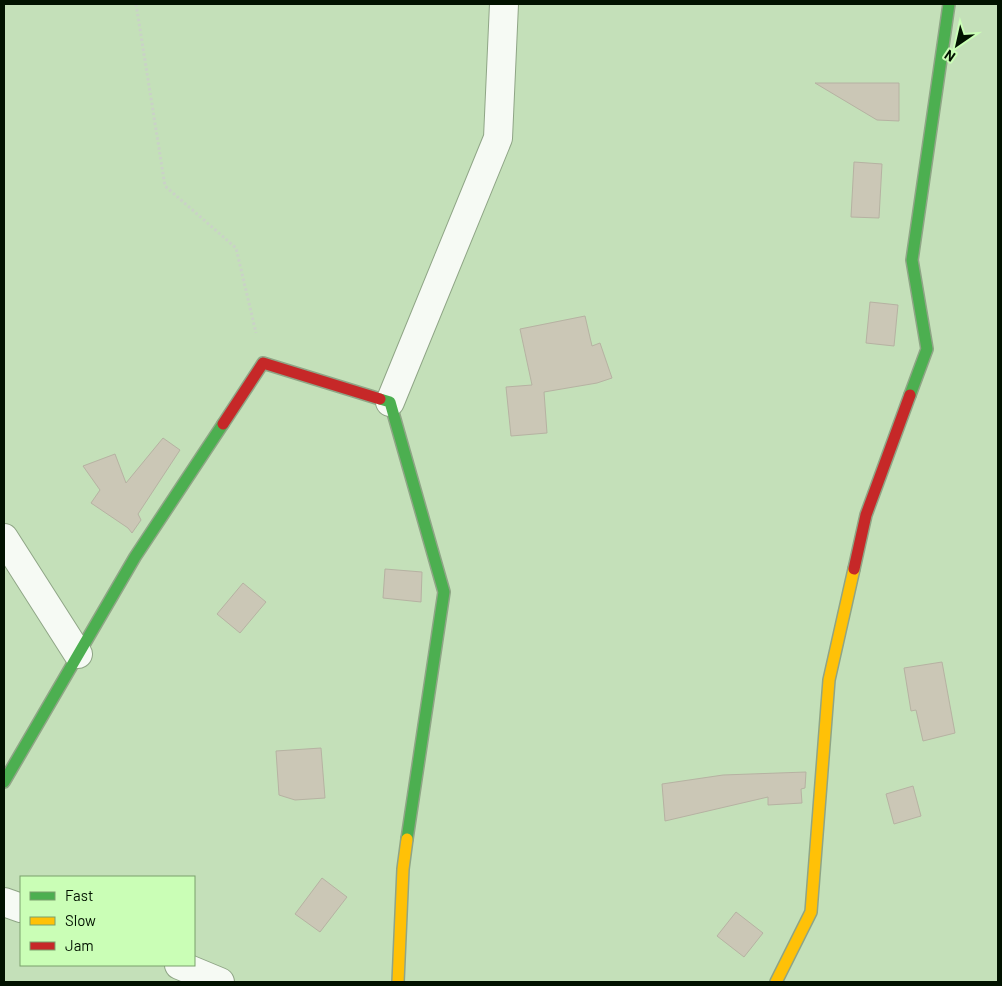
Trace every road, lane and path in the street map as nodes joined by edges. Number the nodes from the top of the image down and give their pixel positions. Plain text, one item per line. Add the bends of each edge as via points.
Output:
1 (136, 4) edge
2 (504, 4) edge
3 (948, 4) edge
4 (264, 362) junction
5 (390, 402) junction
6 (4, 538) edge
7 (78, 654) junction
8 (4, 782) edge
9 (4, 902) edge
10 (20, 908) edge
11 (181, 966) edge
12 (220, 982) edge
13 (398, 982) edge
14 (776, 982) edge

1 - 4 path via 165,186 236,248
2 - 5 street via 498,138
3 - 14 street via 912,260 927,349 866,515 829,680 811,912
4 - 5 street
4 - 7 street via 135,557
5 - 13 street via 444,592 404,869
6 - 7 street
7 - 8 street
9 - 10 street
11 - 12 street

